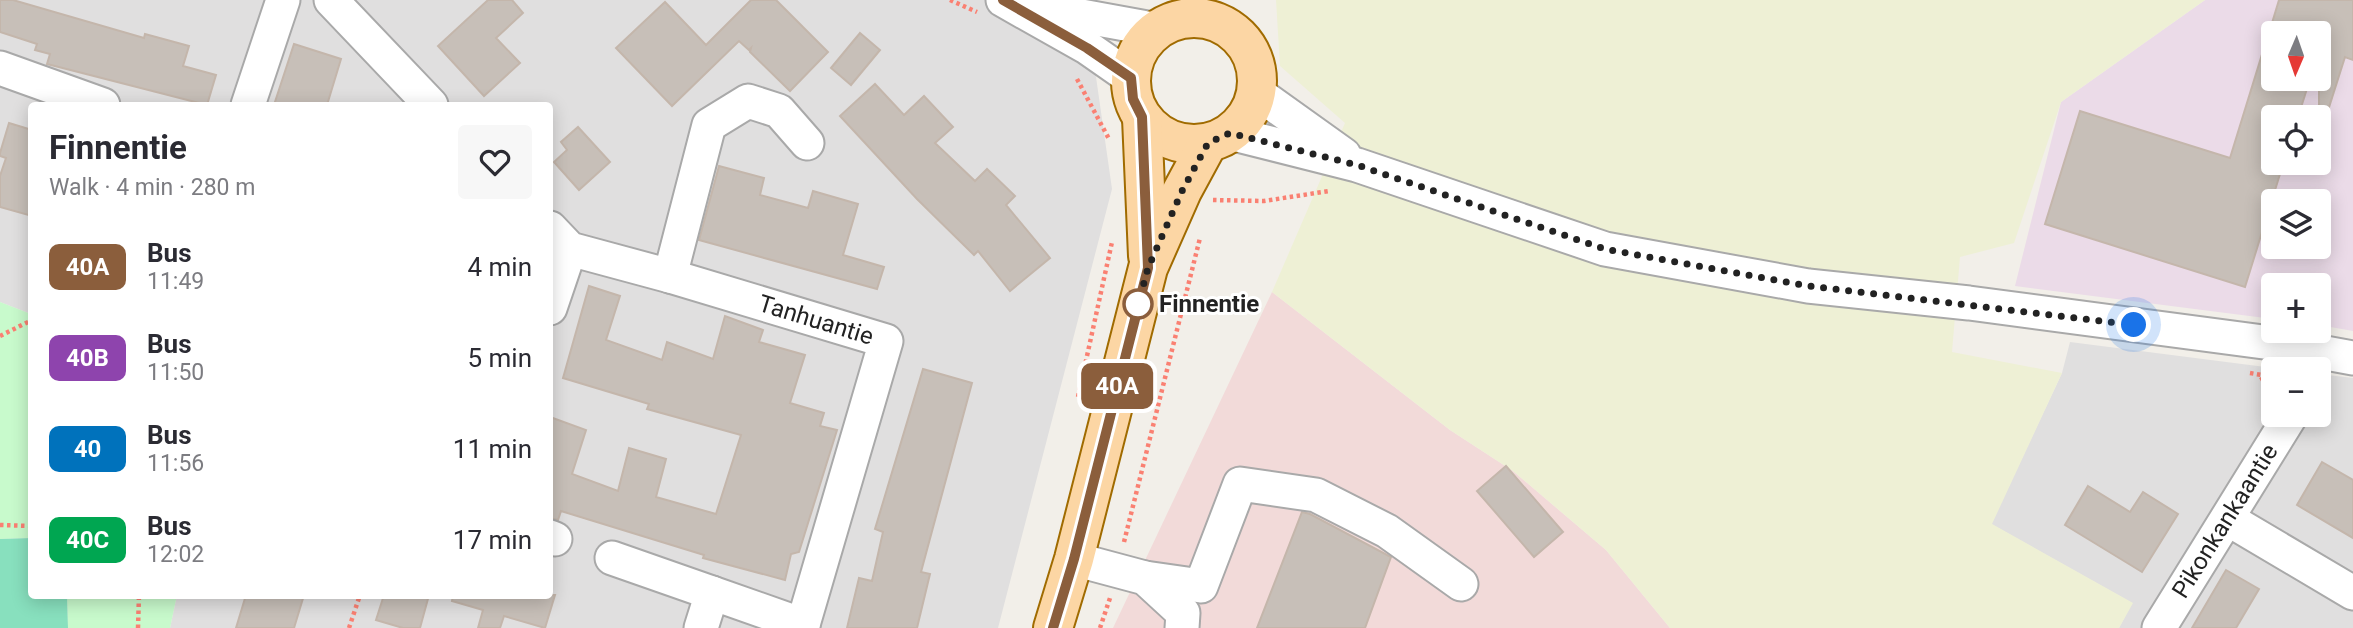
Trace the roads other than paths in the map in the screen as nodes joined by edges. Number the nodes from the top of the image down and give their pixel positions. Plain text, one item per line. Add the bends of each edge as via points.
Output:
1 (283, 0) edge
2 (331, 0) edge
3 (1243, 0) edge
4 (999, 6) edge
5 (1175, 17) edge
6 (1245, 45) junction
7 (0, 68) edge
8 (1131, 78) junction
9 (1256, 92) junction
10 (95, 102) edge
11 (249, 102) edge
12 (428, 102) edge
13 (1142, 117) junction
14 (1219, 138) junction
15 (807, 143) dead end
16 (1357, 165) junction
17 (560, 239) edge
18 (1148, 268) junction
19 (670, 276) junction
20 (553, 287) edge
21 (2292, 357) edge
22 (2331, 358) edge
23 (2353, 358) edge
24 (2284, 427) edge
25 (2228, 519) junction
26 (612, 558) dead end
27 (1074, 559) junction
28 (1131, 574) junction
29 (1461, 584) dead end
30 (712, 593) junction
31 (2353, 593) edge
32 (802, 626) edge
33 (701, 628) edge
34 (1053, 628) edge
35 (1182, 628) edge
36 (2159, 628) edge

1 - 11 street
2 - 12 street
3 - 6 main road
4 - 5 street
4 - 8 street via 1087,48
5 - 6 main road via 1217,22
5 - 8 main road via 1144,43
6 - 9 main road via 1255,67
7 - 10 street
8 - 13 main road via 1133,99
9 - 14 main road via 1251,107
9 - 16 street
13 - 14 main road via 1171,140 1189,144
13 - 18 main road
14 - 16 street
14 - 18 main road via 1182,191
15 - 19 street via 779,111 748,102 709,125
16 - 21 street via 1605,249 1734,275
17 - 19 street, Tanhuantie
17 - 20 street
18 - 27 main road
19 - 32 street, Tanhuantie via 886,341
22 - 23 street
24 - 25 street, Pikonkankaantie
25 - 31 street
25 - 36 street, Pikonkankaantie
26 - 30 street, Tanhuantie
27 - 28 street
27 - 34 main road
28 - 29 street via 1201,586 1240,484 1316,495 1387,531
28 - 35 street via 1183,613
30 - 32 street, Tanhuantie
30 - 33 street

